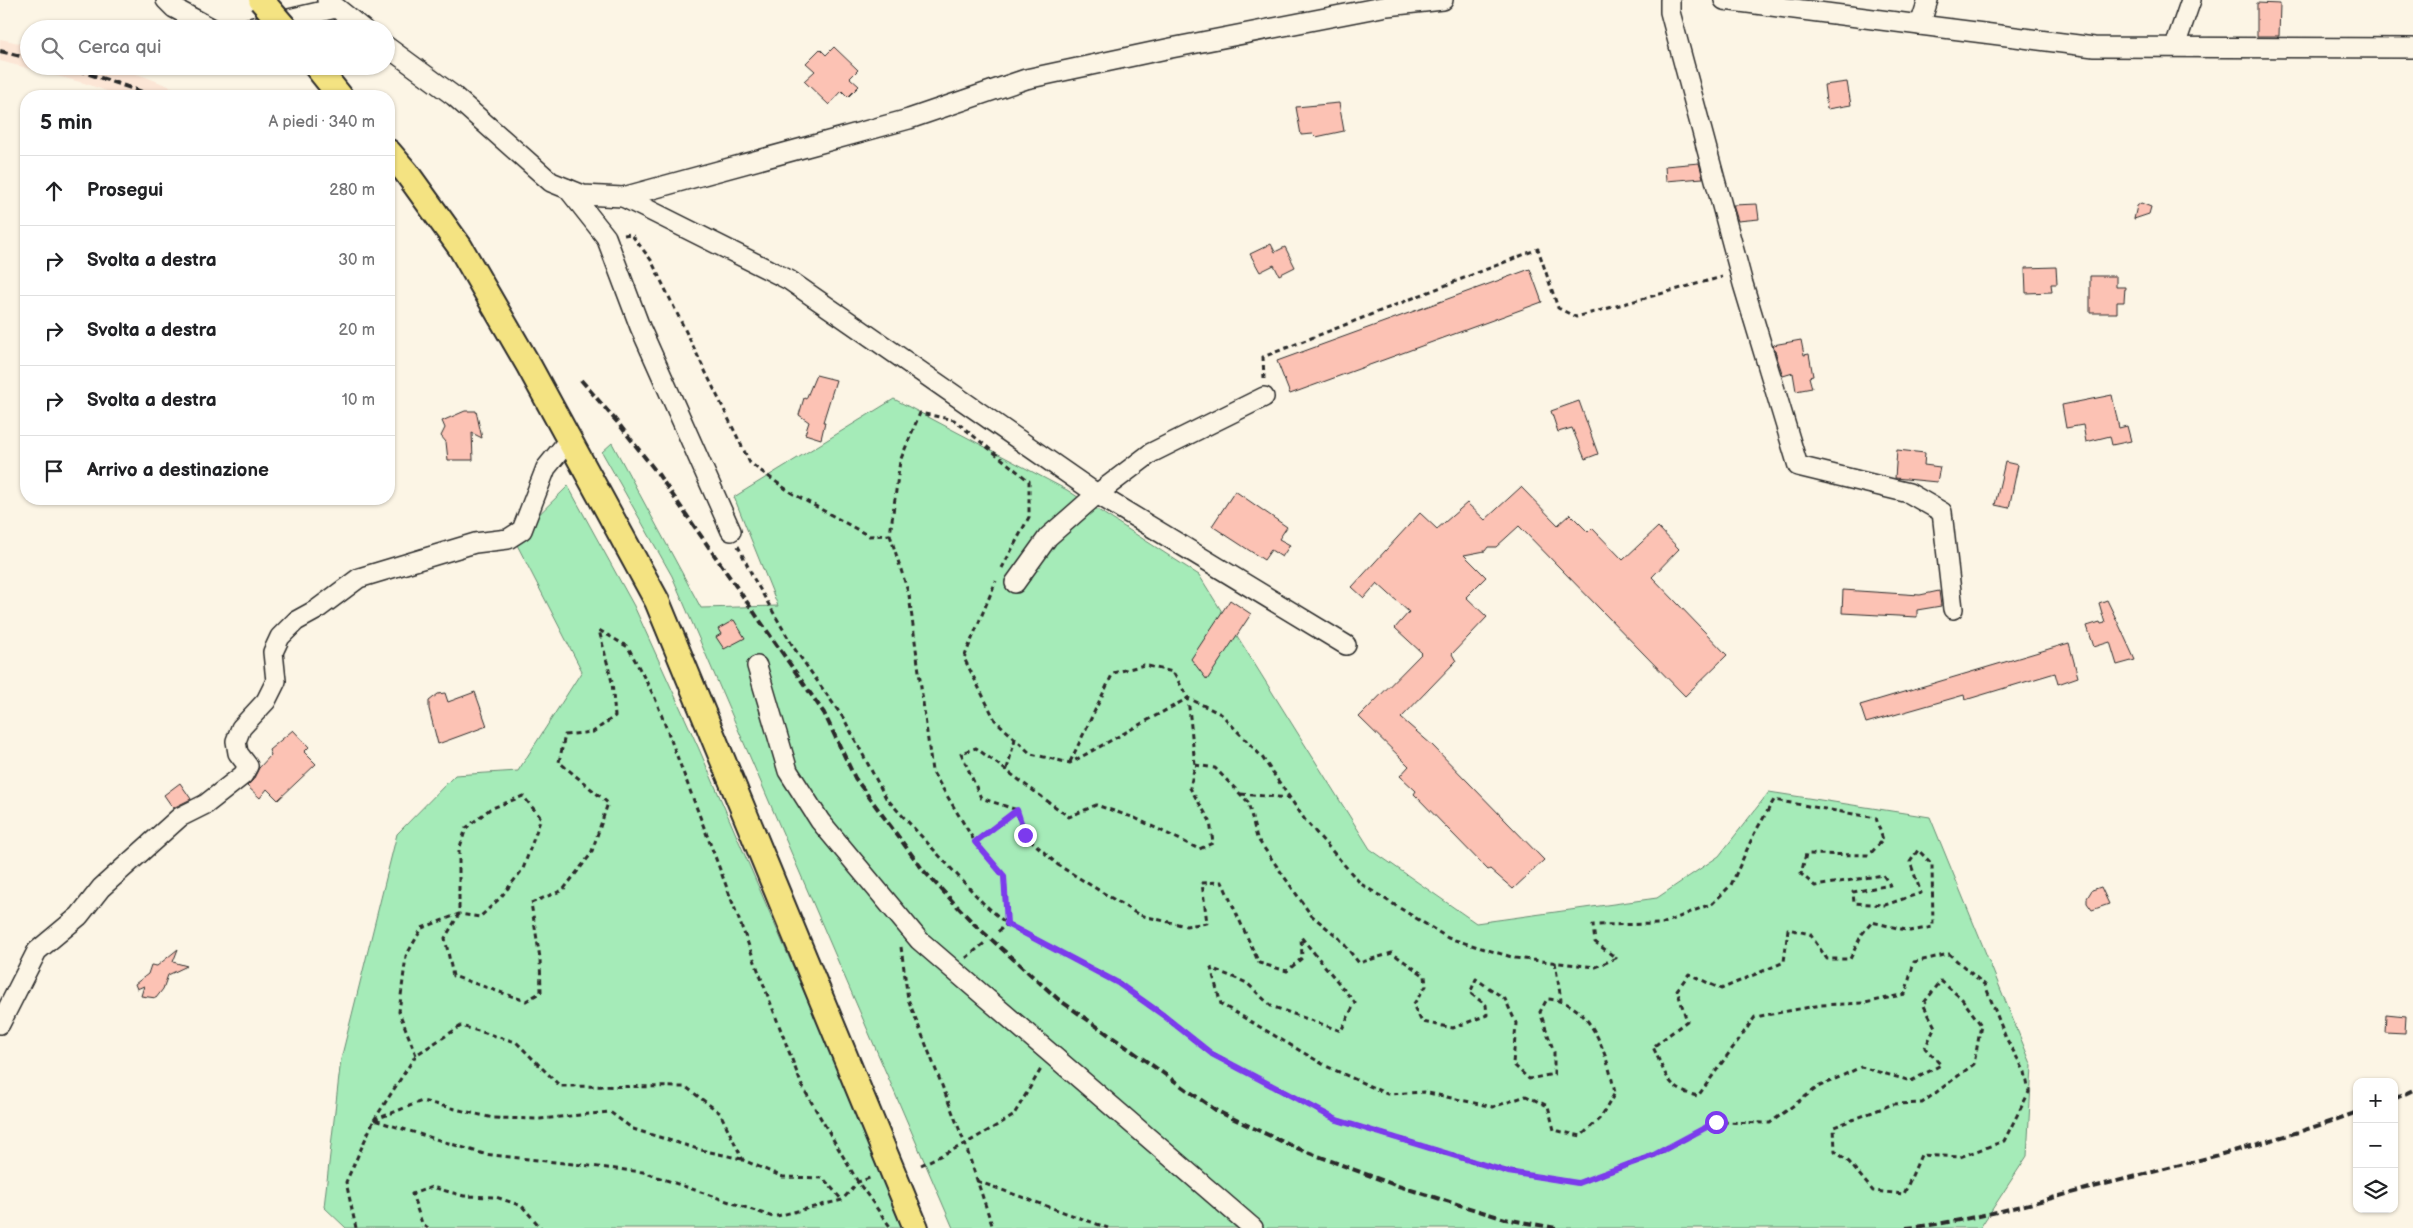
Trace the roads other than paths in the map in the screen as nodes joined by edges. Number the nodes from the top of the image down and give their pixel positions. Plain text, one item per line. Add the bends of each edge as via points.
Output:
1 (166, 0) edge
2 (261, 0) edge
3 (1443, 0) edge
4 (1670, 0) edge
5 (1724, 0) edge
6 (1928, 0) edge
7 (2191, 0) edge
8 (331, 4) edge
9 (196, 20) edge
10 (277, 20) edge
11 (278, 20) edge
12 (351, 20) edge
13 (1920, 26) junction
14 (2175, 46) junction
15 (2413, 48) edge
16 (395, 53) edge
17 (323, 75) edge
18 (335, 90) edge
19 (395, 159) edge
20 (568, 189) junction
21 (624, 197) junction
22 (1264, 397) road end
23 (568, 441) junction
24 (1097, 494) junction
25 (731, 532) road end
26 (1006, 580) road end
27 (1953, 609) dead end
28 (1346, 645) dead end
29 (757, 666) dead end
30 (0, 1024) edge
31 (916, 1228) edge
32 (1253, 1228) edge

1 - 9 street
2 - 11 main road, bridge
3 - 21 street via 1378,8 1026,79 909,119
4 - 27 street via 1670,12 1744,284 1798,466 1909,493 1942,512
5 - 13 street
6 - 13 street
7 - 14 street
8 - 10 street
8 - 12 street
13 - 14 street via 2094,46
14 - 15 street
16 - 20 street via 454,96 552,182
17 - 18 main road
19 - 23 main road via 460,247
20 - 21 street via 583,195
20 - 25 street via 606,237 640,327
21 - 24 street via 789,280
22 - 24 street via 1151,452
23 - 30 street via 546,468 522,530 515,535 508,539 475,543 359,578 296,621 280,637 272,652 276,681 266,701 241,728 236,740 238,754 248,766 243,775 206,804 180,817 101,888 80,916 37,951
23 - 31 main road via 657,601
24 - 26 street
24 - 28 street
29 - 32 street via 788,771 820,821 896,914 919,940

